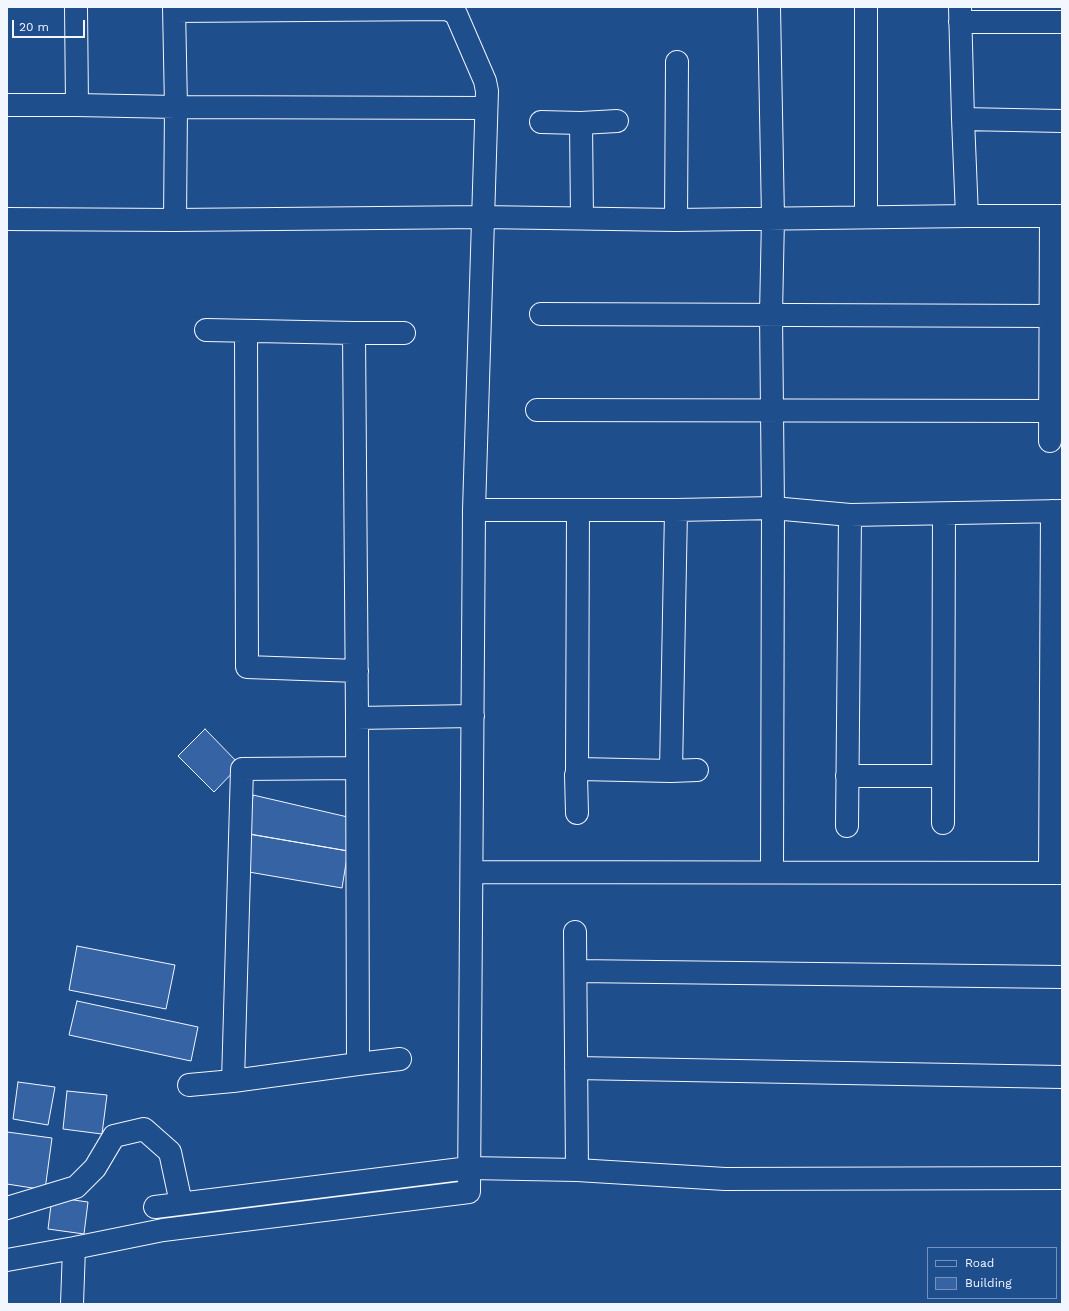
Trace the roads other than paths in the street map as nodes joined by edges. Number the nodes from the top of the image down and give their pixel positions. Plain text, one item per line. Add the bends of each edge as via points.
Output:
1 (76, 7) edge
2 (769, 7) edge
3 (866, 7) edge
4 (174, 9) edge
5 (960, 14) edge
6 (1062, 22) edge
7 (677, 62) dead end
8 (7, 105) edge
9 (77, 105) junction
10 (176, 107) junction
11 (486, 108) junction
12 (963, 119) junction
13 (1062, 120) edge
14 (617, 121) dead end
15 (541, 122) dead end
16 (581, 123) junction
17 (967, 216) junction
18 (1057, 216) edge
19 (482, 217) junction
20 (866, 217) junction
21 (582, 218) junction
22 (773, 218) junction
23 (7, 219) edge
24 (175, 220) junction
25 (676, 220) junction
26 (541, 314) dead end
27 (772, 314) junction
28 (1051, 316) junction
29 (206, 330) dead end
30 (246, 331) junction
31 (354, 333) junction
32 (404, 333) dead end
33 (537, 410) dead end
34 (772, 410) junction
35 (1051, 411) junction
36 (1050, 441) dead end
37 (773, 508) junction
38 (474, 510) junction
39 (578, 510) junction
40 (676, 510) junction
41 (1057, 511) edge
42 (944, 514) junction
43 (850, 515) junction
44 (357, 671) junction
45 (473, 716) junction
46 (357, 718) junction
47 (357, 768) junction
48 (697, 770) dead end
49 (671, 771) junction
50 (576, 772) junction
51 (847, 776) junction
52 (943, 776) junction
53 (577, 813) dead end
54 (943, 823) dead end
55 (847, 826) dead end
56 (472, 872) junction
57 (772, 872) junction
58 (1056, 872) edge
59 (575, 932) dead end
60 (576, 971) junction
61 (1062, 977) edge
62 (400, 1059) dead end
63 (358, 1064) junction
64 (576, 1068) junction
65 (1062, 1077) edge
66 (233, 1081) junction
67 (189, 1085) dead end
68 (469, 1168) junction
69 (577, 1170) junction
70 (1062, 1178) edge
71 (271, 1192) junction
72 (181, 1204) junction
73 (155, 1207) dead end
74 (7, 1208) edge
75 (257, 1218) junction
76 (74, 1248) junction
77 (7, 1260) edge
78 (72, 1304) edge

1 - 9 street
2 - 22 street
3 - 20 street
4 - 10 street
4 - 11 street via 447,9 456,14 485,81
5 - 6 street
5 - 12 street
7 - 25 street
8 - 9 street
9 - 10 street
10 - 11 street
10 - 24 street
11 - 19 street
12 - 13 street
12 - 17 street
14 - 16 street
15 - 16 street
16 - 21 street
17 - 18 street
17 - 20 street
18 - 28 street
19 - 21 street
19 - 24 street
19 - 38 street
20 - 22 street
21 - 25 street
22 - 25 street
22 - 27 street
23 - 24 street
26 - 27 street
27 - 28 street
27 - 34 street
28 - 35 street
29 - 30 street
30 - 31 street
30 - 44 street via 247,667
31 - 32 street
31 - 44 street
33 - 34 street
34 - 35 street
34 - 37 street
35 - 36 street
37 - 40 street
37 - 43 street
37 - 57 street
38 - 39 street
38 - 45 street
39 - 40 street
39 - 50 street
40 - 49 street
41 - 42 street
41 - 58 street
42 - 43 street
42 - 52 street
43 - 51 street
44 - 46 street
45 - 46 street
45 - 56 street
46 - 47 street
47 - 63 street
47 - 66 street via 242,769
48 - 49 street
49 - 50 street via 580,769
50 - 53 street
51 - 52 street
51 - 55 street
52 - 54 street
56 - 57 street
56 - 68 street
57 - 58 street
59 - 60 street
60 - 61 street
60 - 64 street
62 - 63 street
63 - 66 street
64 - 65 street
64 - 69 street
66 - 67 street
68 - 69 street
68 - 71 street
68 - 75 street via 469,1192
69 - 70 street via 725,1179
71 - 72 street
71 - 75 street
72 - 73 street
72 - 74 street via 170,1152 144,1129 114,1136 95,1168 76,1187
75 - 76 street via 163,1230
76 - 77 street
76 - 78 street

